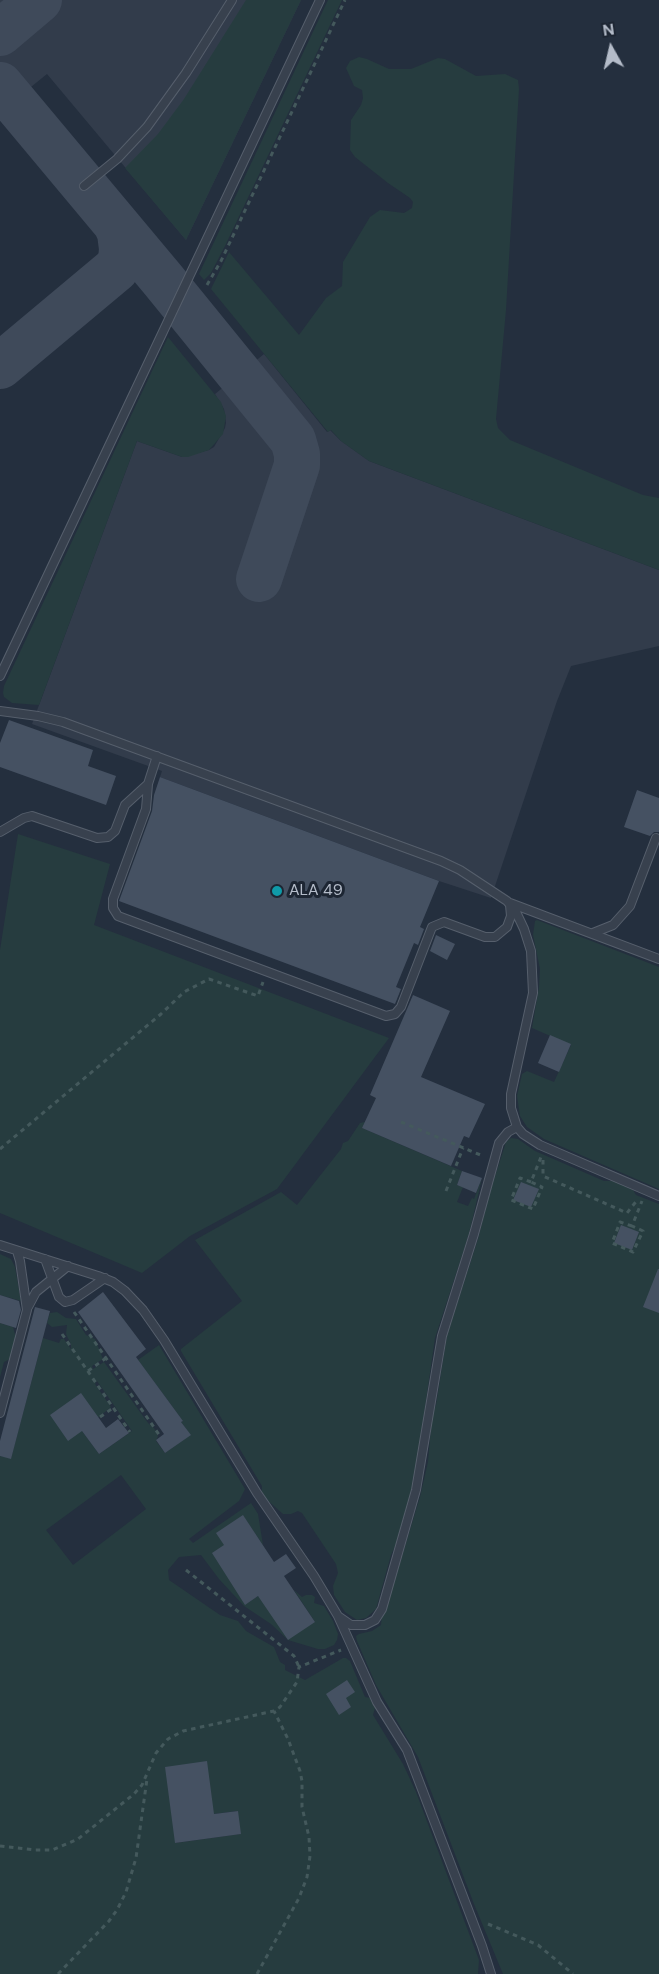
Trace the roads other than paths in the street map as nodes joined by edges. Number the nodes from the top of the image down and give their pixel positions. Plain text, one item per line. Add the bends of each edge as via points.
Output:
1 (232, 0) edge
2 (320, 0) edge
3 (84, 186) dead end
4 (0, 676) edge
5 (0, 711) edge
6 (157, 756) junction
7 (148, 784) junction
8 (0, 832) edge
9 (656, 838) dead end
10 (509, 903) junction
11 (589, 933) junction
12 (659, 959) edge
13 (517, 1127) junction
14 (659, 1196) edge
15 (0, 1245) edge
16 (17, 1251) junction
17 (45, 1259) junction
18 (68, 1266) junction
19 (105, 1278) junction
20 (52, 1279) junction
21 (27, 1310) junction
22 (0, 1413) edge
23 (338, 1616) junction
24 (491, 1974) edge

1 - 3 lane via 147,127
2 - 4 lane
5 - 6 lane via 63,722
6 - 7 lane
6 - 10 lane via 441,861
7 - 8 lane via 125,805 115,831 108,837 97,838 32,816
7 - 10 lane via 146,809 113,899 115,912 122,919 386,1016 401,1007 432,927 444,922 495,937 507,927 511,916
9 - 11 lane via 625,915 607,929
10 - 11 lane
10 - 13 lane via 520,919 531,951 534,980 511,1094
11 - 12 lane
13 - 14 lane via 546,1148
13 - 23 lane via 502,1138 442,1336 416,1490 382,1609 375,1620 365,1625 351,1625
15 - 16 lane
16 - 17 lane
16 - 21 lane
17 - 18 lane
17 - 20 lane
18 - 19 lane
18 - 20 lane
19 - 20 lane via 69,1302 60,1299
19 - 23 lane via 125,1291 152,1321
20 - 21 lane via 36,1292
21 - 22 lane
23 - 24 lane via 377,1702 407,1750

